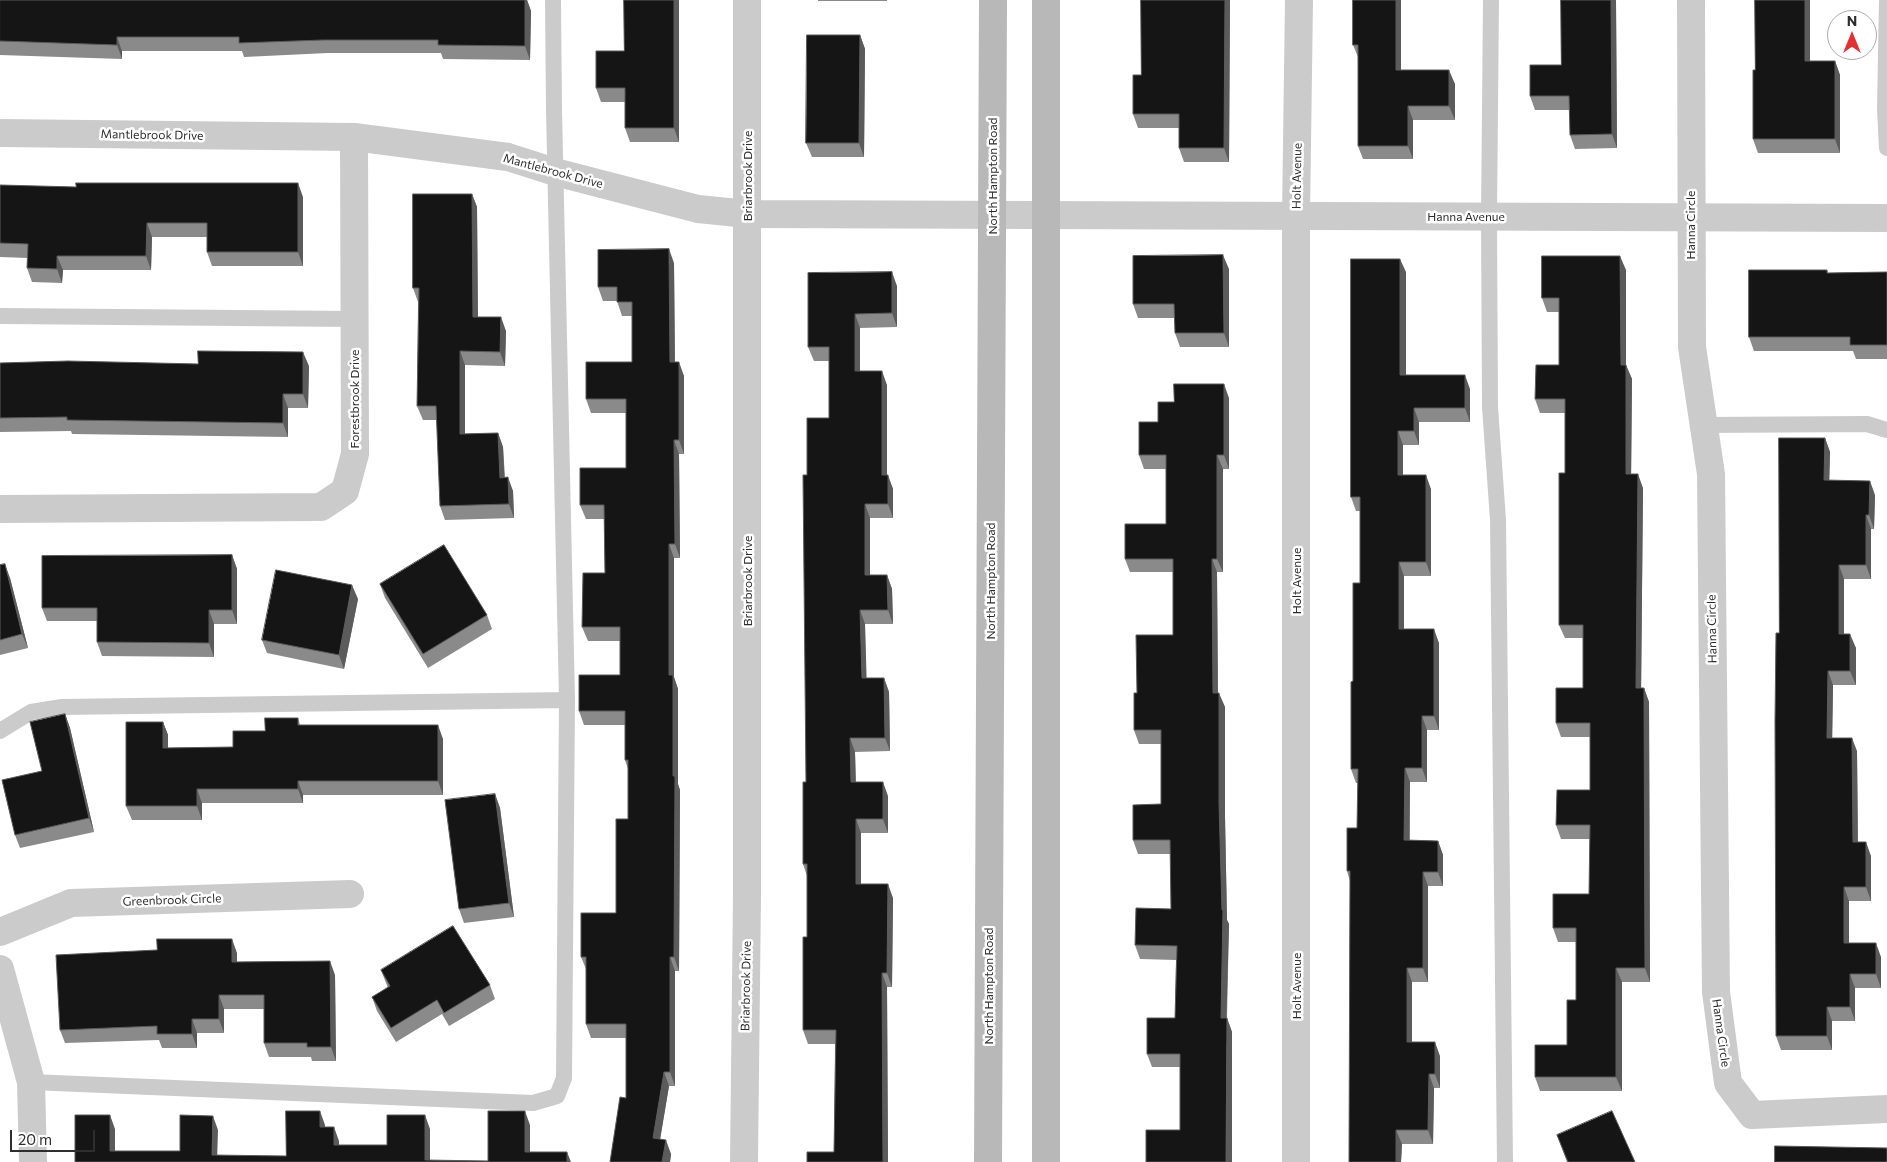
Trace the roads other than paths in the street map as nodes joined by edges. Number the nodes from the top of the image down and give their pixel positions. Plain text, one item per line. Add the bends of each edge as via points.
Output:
1 (553, 0) edge
2 (748, 0) edge
3 (993, 0) edge
4 (1046, 0) edge
5 (1299, 0) edge
6 (1491, 0) edge
7 (1691, 0) edge
8 (1887, 0) edge
9 (1887, 21) edge
10 (0, 133) edge
11 (354, 137) junction
12 (1887, 148) edge
13 (555, 172) junction
14 (748, 214) junction
15 (992, 214) junction
16 (1045, 215) junction
17 (1296, 216) junction
18 (1489, 217) junction
19 (1690, 217) junction
20 (1887, 218) edge
21 (0, 316) edge
22 (355, 319) junction
23 (1704, 425) junction
24 (1887, 430) edge
25 (0, 509) edge
26 (567, 700) junction
27 (0, 731) edge
28 (350, 894) dead end
29 (0, 932) edge
30 (0, 968) edge
31 (32, 1082) junction
32 (1887, 1109) edge
33 (33, 1162) edge
34 (744, 1162) edge
35 (988, 1162) edge
36 (1046, 1162) edge
37 (1296, 1162) edge
38 (1505, 1162) edge

1 - 13 lane
2 - 14 street, Briarbrook Drive
3 - 15 main road, North Hampton Road
4 - 16 main road
5 - 17 street, Holt Avenue
6 - 18 lane
7 - 19 street, Hanna Circle
8 - 9 lane
9 - 12 lane
10 - 11 street, Mantlebrook Drive
11 - 13 street, Mantlebrook Drive via 508,157
11 - 22 street, Forestbrook Drive
13 - 14 street, Mantlebrook Drive via 698,209
13 - 26 lane
14 - 15 street, Mantlebrook Drive
14 - 34 street, Briarbrook Drive
15 - 16 street, Mantlebrook Drive
15 - 35 main road, North Hampton Road
16 - 17 street, Hanna Avenue
16 - 36 main road
17 - 18 street, Hanna Avenue
17 - 37 street, Holt Avenue
18 - 19 street, Hanna Avenue
18 - 38 lane via 1490,407 1498,520
19 - 20 street, Hanna Avenue
19 - 23 street, Hanna Circle via 1692,347
21 - 22 lane
22 - 25 street, Forestbrook Drive via 355,454 345,490 321,506
23 - 24 lane via 1867,424
23 - 32 street, Hanna Circle via 1711,474 1716,992 1728,1084 1752,1115
26 - 27 lane via 62,707 31,712
26 - 31 lane via 564,1078 557,1096 532,1103
28 - 29 street, Greenbrook Circle via 71,903
30 - 31 street
31 - 33 street

